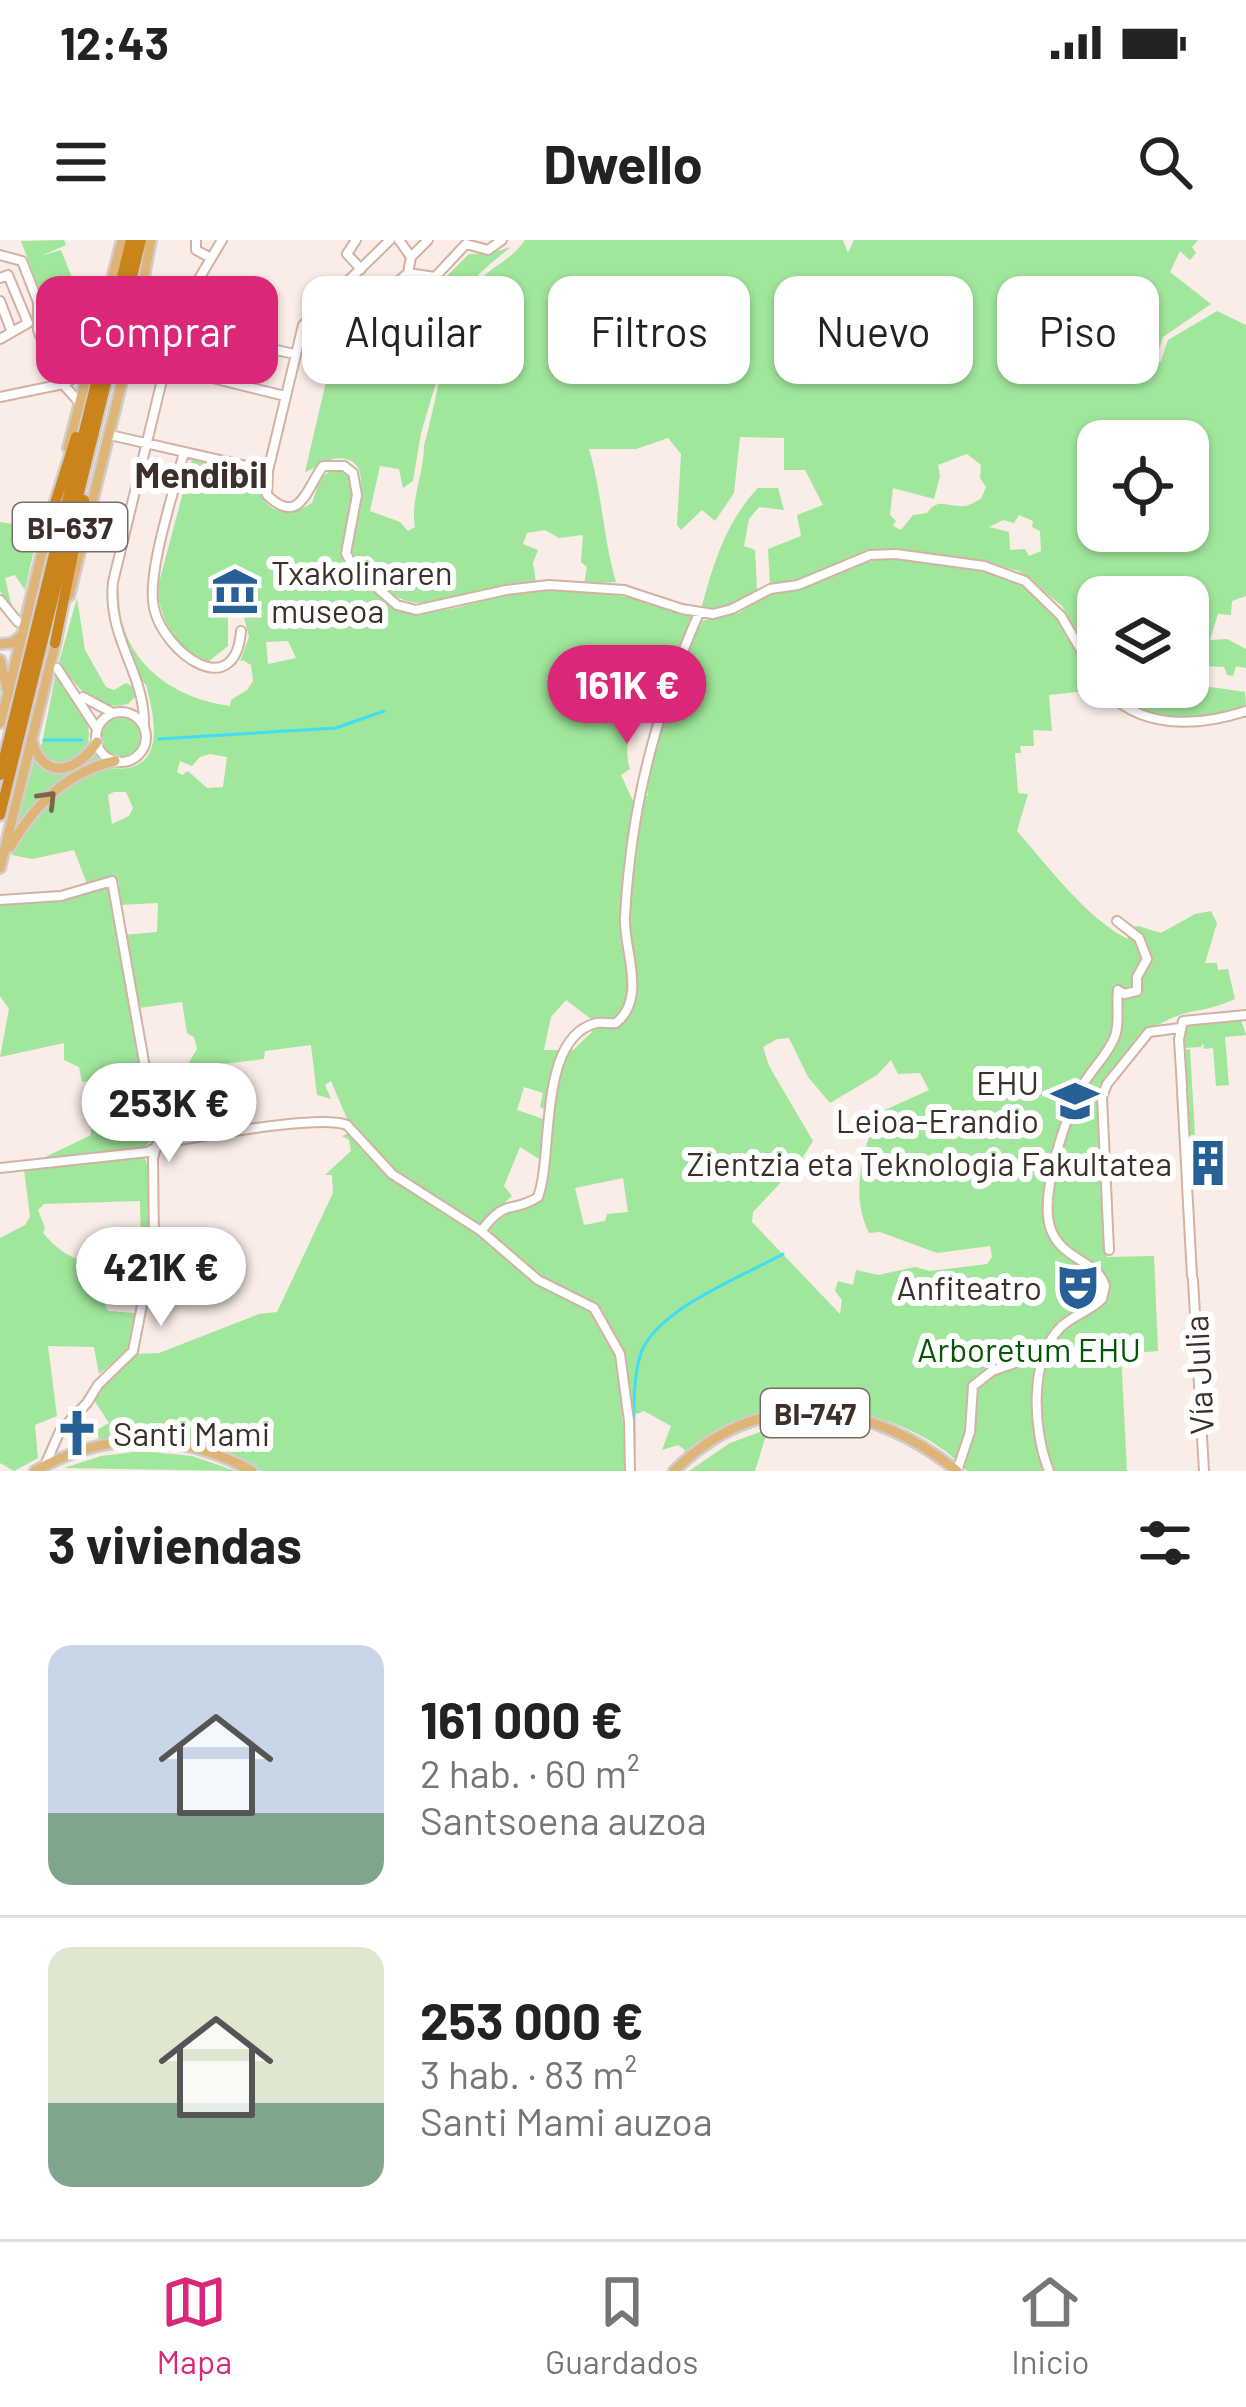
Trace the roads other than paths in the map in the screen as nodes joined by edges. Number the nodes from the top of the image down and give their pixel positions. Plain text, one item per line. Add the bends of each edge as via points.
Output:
1 (122, 240) edge
2 (131, 240) edge
3 (140, 240) edge
4 (152, 240) edge
5 (196, 240) edge
6 (223, 240) edge
7 (356, 240) edge
8 (394, 240) edge
9 (428, 240) edge
10 (502, 240) edge
11 (467, 242) edge
12 (0, 255) edge
13 (411, 257) junction
14 (212, 258) junction
15 (361, 268) junction
16 (408, 273) junction
17 (112, 276) edge
18 (122, 276) edge
19 (131, 276) edge
20 (200, 276) edge
21 (353, 276) edge
22 (404, 276) edge
23 (0, 278) edge
24 (0, 301) edge
25 (36, 305) edge
26 (36, 319) edge
27 (20, 329) junction
28 (302, 331) edge
29 (0, 339) edge
30 (278, 350) edge
31 (295, 354) junction
32 (62, 384) joint
33 (81, 384) edge
34 (94, 384) edge
35 (97, 384) edge
36 (106, 384) edge
37 (106, 384) edge
38 (160, 384) edge
39 (235, 384) edge
40 (285, 396) junction
41 (0, 397) edge
42 (77, 399) junction
43 (110, 435) junction
44 (146, 443) junction
45 (184, 452) junction
46 (268, 471) junction
47 (51, 516) junction
48 (1, 600) edge
49 (699, 613) junction
50 (18, 622) dead end
51 (241, 631) dead end
52 (21, 636) junction
53 (1077, 642) edge
54 (0, 644) edge
55 (55, 644) junction
56 (0, 661) edge
57 (57, 668) dead end
58 (21, 687) junction
59 (139, 689) junction
60 (8, 692) junction
61 (76, 692) junction
62 (1125, 708) edge
63 (1246, 711) edge
64 (126, 712) junction
65 (113, 713) junction
66 (0, 723) edge
67 (144, 724) junction
68 (97, 729) junction
69 (32, 740) junction
70 (97, 742) junction
71 (0, 758) edge
72 (115, 761) junction
73 (0, 775) edge
74 (0, 815) edge
75 (1, 865) edge
76 (0, 900) edge
77 (1117, 921) dead end
78 (1246, 1015) edge
79 (1180, 1028) junction
80 (157, 1147) junction
81 (0, 1168) edge
82 (481, 1232) junction
83 (1109, 1250) dead end
84 (1018, 1362) dead end
85 (42, 1469) edge
86 (242, 1471) edge
87 (252, 1471) edge
88 (630, 1471) edge
89 (679, 1471) edge
90 (952, 1471) edge
91 (1049, 1471) edge
92 (1204, 1471) edge

1 - 17 main road
2 - 18 highway, BI-637
3 - 19 highway, BI-637
4 - 43 main road
5 - 14 street via 196,250
6 - 14 street
7 - 15 street via 347,254
8 - 13 street
8 - 15 street
9 - 13 street
10 - 11 street via 488,250
11 - 16 street via 435,277
12 - 25 street via 22,261
13 - 16 street
14 - 20 street
15 - 21 street
16 - 22 street
23 - 27 street via 8,275
24 - 27 street
26 - 27 street
27 - 29 street
28 - 31 street
30 - 31 street
31 - 40 street
32 - 41 street
32 - 42 street
33 - 42 main road
34 - 47 highway
35 - 58 highway, BI-637
36 - 55 highway
37 - 74 highway, BI-637
38 - 44 street
39 - 40 street
40 - 46 street
42 - 47 main road
43 - 44 street
43 - 55 main road
44 - 45 street
44 - 59 street via 110,606
45 - 46 street
45 - 51 street via 154,609 178,651 211,668 239,650
46 - 49 street via 266,495 289,507 305,499 323,466 353,473 346,553 397,605 416,610 549,585 622,586
47 - 52 main road
48 - 50 street
49 - 53 street via 732,609 870,554 896,554 1013,575 1036,590
49 - 82 street via 642,776 626,901 632,978 624,1017 593,1024 567,1044 538,1197 505,1206
52 - 54 main road
52 - 60 main road
55 - 69 main road
56 - 60 main road
57 - 61 street
58 - 71 highway
58 - 73 highway, BI-637
59 - 64 street
59 - 67 street
60 - 66 main road
61 - 65 street
61 - 68 street
62 - 63 street via 1199,723
64 - 65 street
64 - 67 street
65 - 68 street
67 - 72 street via 139,755
68 - 70 street
69 - 70 main road via 40,760 54,768 86,759
69 - 75 main road
70 - 72 street
75 -> 72 main road via 59,786
76 - 80 street via 49,898 112,881
77 - 91 street via 1148,959 1137,991 1118,990 1116,1035 1081,1089 1050,1187 1048,1218 1058,1243 1105,1286 1102,1299 1061,1327 1046,1351 1036,1416
78 - 79 street via 1190,1018
79 - 83 street via 1148,1032 1102,1097
79 - 92 street, Vía Julia
80 - 81 street
80 - 82 street via 312,1123 347,1125 378,1163
80 - 85 street via 154,1244 133,1351 60,1431
82 - 88 street via 603,1320 620,1354
84 - 90 street via 992,1370 971,1390 970,1432
85 - 86 main road via 143,1445 198,1452
85 - 87 main road via 87,1448 155,1439 215,1452
89 - 90 main road, BI-747 via 739,1433 802,1418 877,1428

